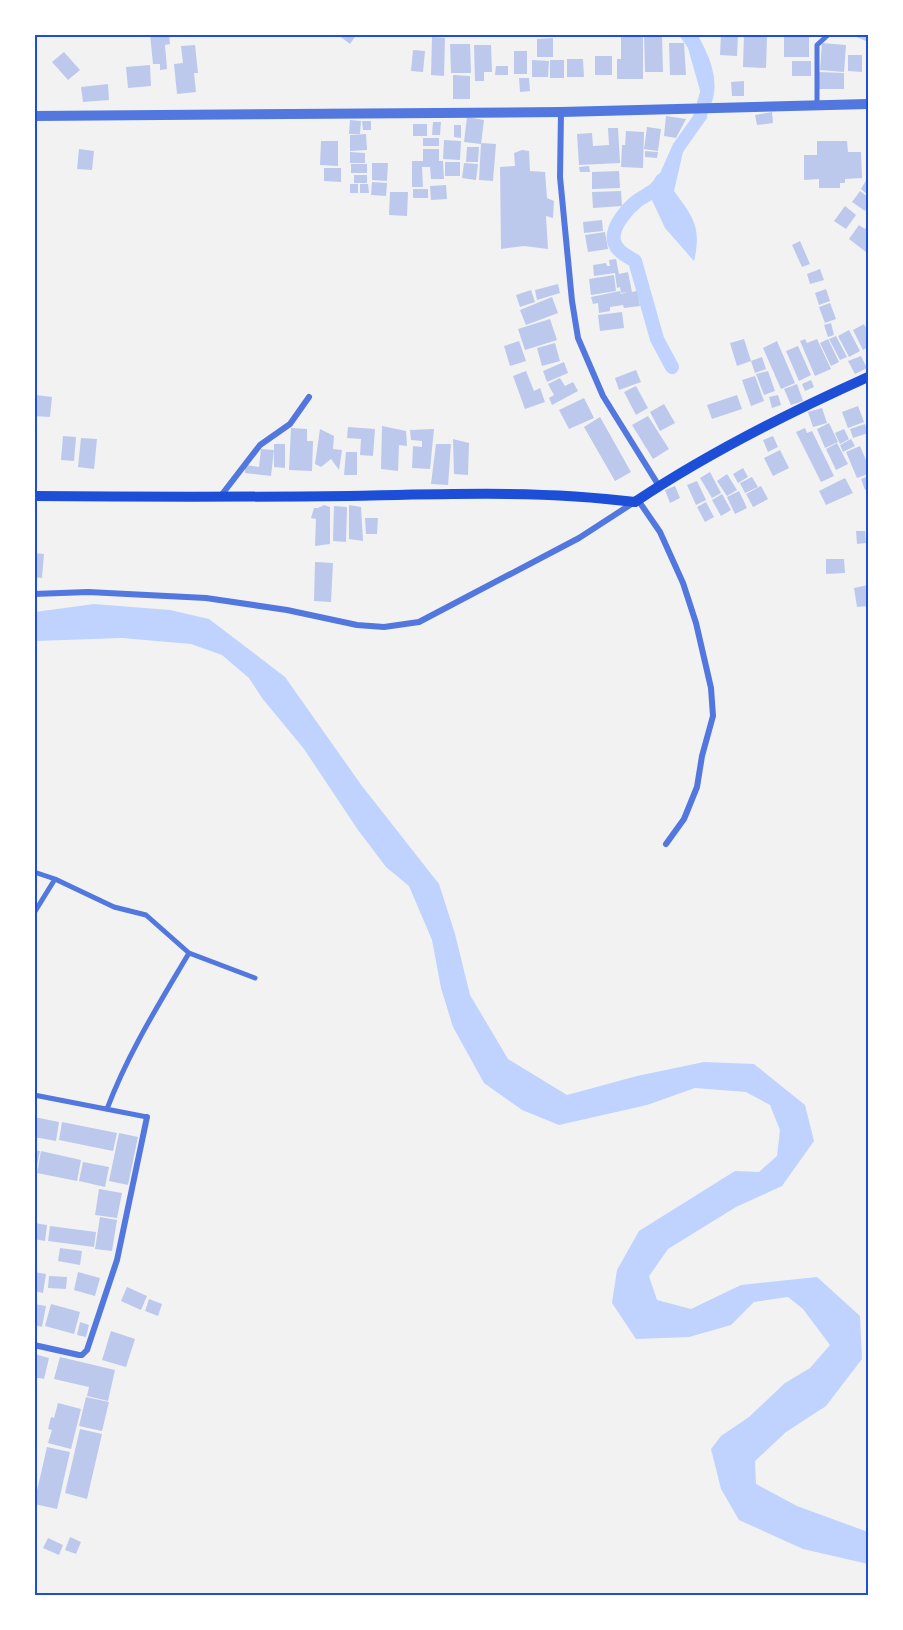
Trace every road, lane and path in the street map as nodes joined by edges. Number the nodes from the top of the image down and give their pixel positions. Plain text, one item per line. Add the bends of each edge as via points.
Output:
1 (829, 34) edge
2 (817, 104) junction
3 (868, 104) edge
4 (561, 112) junction
5 (34, 116) edge
6 (868, 378) edge
7 (309, 397) dead end
8 (659, 486) junction
9 (34, 496) edge
10 (219, 498) junction
11 (637, 501) junction
12 (34, 594) edge
13 (666, 844) dead end
14 (34, 872) edge
15 (55, 879) junction
16 (34, 913) edge
17 (189, 953) junction
18 (255, 978) dead end
19 (34, 1095) edge
20 (107, 1109) junction
21 (147, 1117) joint
22 (34, 1345) edge

1 - 2 street via 817,45
2 - 3 street
2 - 4 street
4 - 5 street
4 - 8 street via 560,177 578,338 603,396
6 - 8 main road via 704,459
7 - 10 street via 290,424 260,445
8 - 11 main road
9 - 10 main road
10 - 11 main road via 531,493
11 - 12 street via 579,538 419,622 384,627 357,625 206,598 88,592
11 - 13 street via 660,532 683,583 711,688 713,716 697,787 684,819
14 - 15 street
15 - 16 street
15 - 17 street via 114,907 146,915
17 - 18 street
17 - 20 street via 140,1037
19 - 20 street
20 - 21 street
21 - 22 street via 117,1260 84,1354

